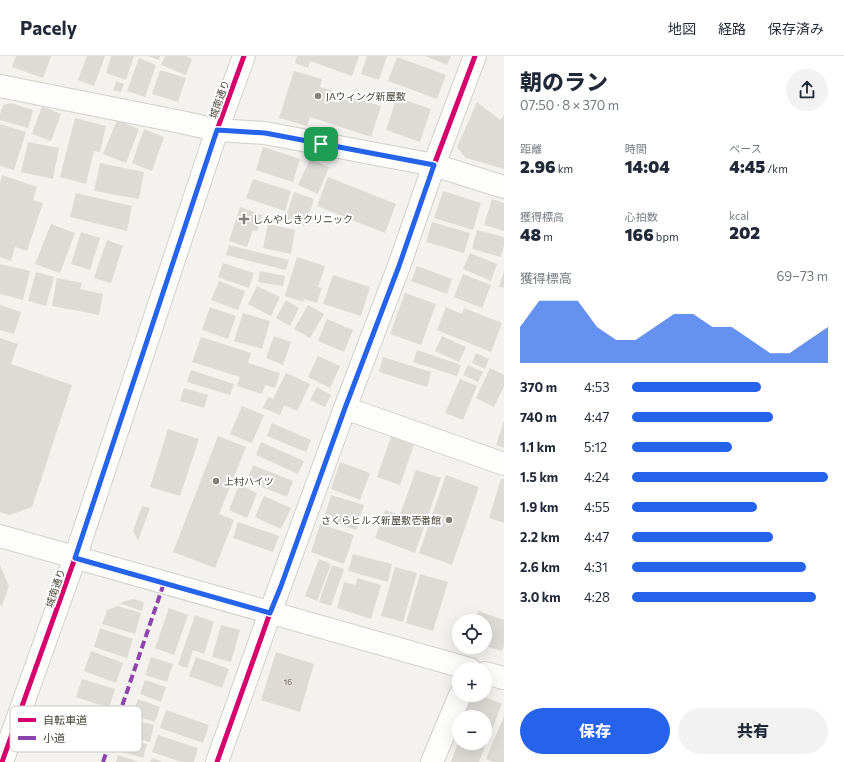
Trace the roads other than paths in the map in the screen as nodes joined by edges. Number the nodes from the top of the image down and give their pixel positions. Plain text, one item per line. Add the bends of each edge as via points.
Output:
1 (244, 56) edge
2 (474, 56) edge
3 (0, 86) edge
4 (217, 130) junction
5 (434, 165) junction
6 (504, 187) edge
7 (345, 408) junction
8 (504, 464) edge
9 (0, 536) edge
10 (75, 558) junction
11 (270, 613) junction
12 (452, 664) edge
13 (492, 675) edge
14 (504, 678) edge
15 (457, 702) edge
16 (22, 706) edge
17 (10, 740) edge
18 (2, 762) edge
19 (218, 762) edge
20 (432, 762) edge

1 - 4 street, 城南通り
2 - 5 street
3 - 4 street
4 - 5 street via 265,133
4 - 10 street, 城南通り
5 - 6 street
5 - 7 street
7 - 8 street
7 - 11 street
9 - 10 street
10 - 11 street
10 - 16 street, 城南通り
11 - 12 street
11 - 19 street
13 - 14 street
15 - 20 street
17 - 18 street, 城南通り

